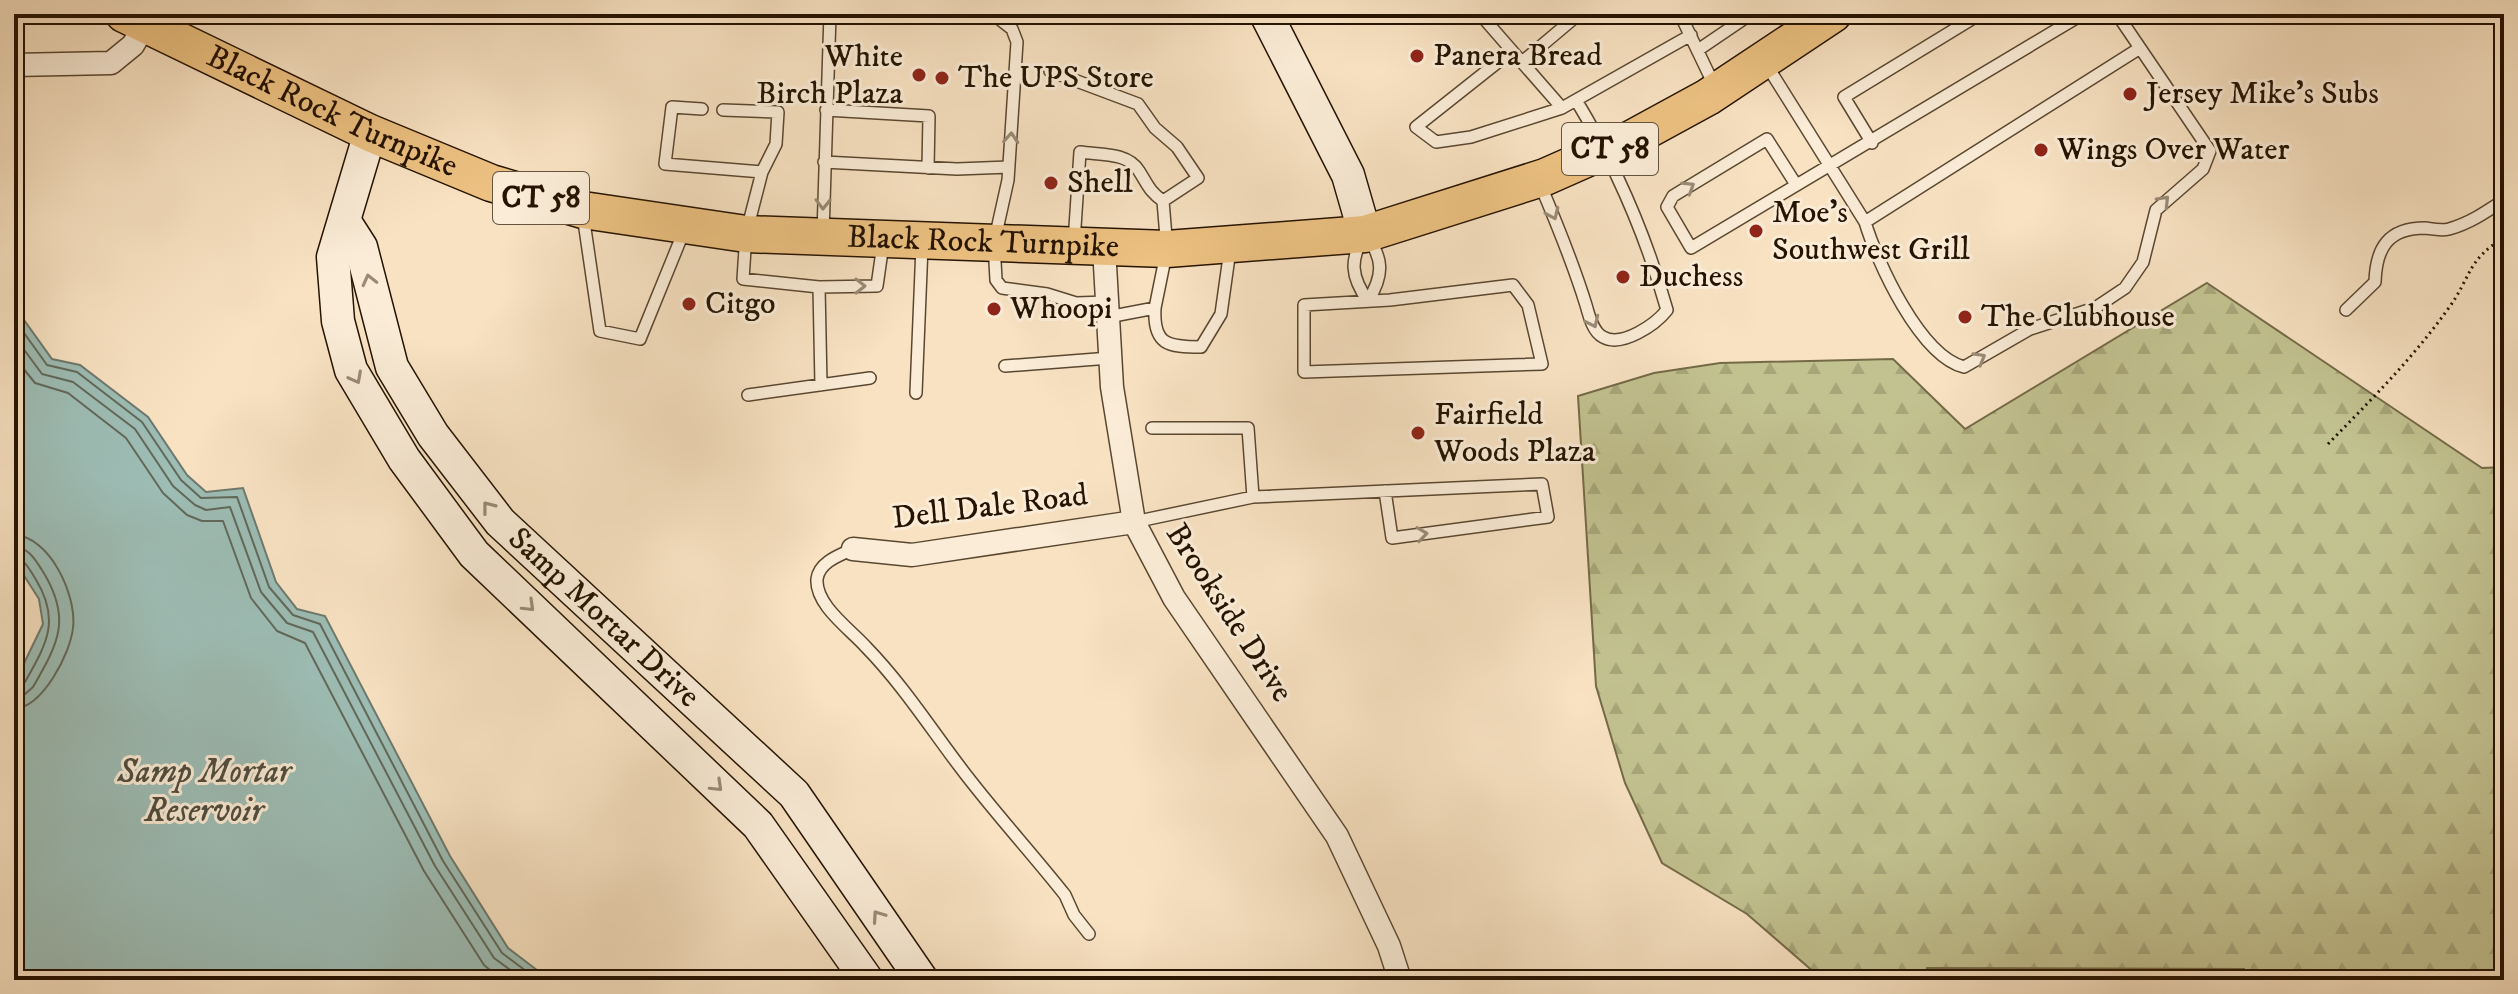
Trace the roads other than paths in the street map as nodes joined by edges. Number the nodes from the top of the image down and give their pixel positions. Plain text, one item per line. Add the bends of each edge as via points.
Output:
1 (830, 14) edge
2 (993, 14) edge
3 (1266, 14) edge
4 (1579, 14) edge
5 (1680, 14) edge
6 (1751, 14) edge
7 (1833, 14) edge
8 (1980, 14) edge
9 (2083, 14) edge
10 (2117, 14) edge
11 (1487, 16) edge
12 (135, 19) edge
13 (1691, 35) junction
14 (2140, 48) junction
15 (1698, 50) junction
16 (1512, 51) junction
17 (1764, 60) junction
18 (1522, 62) junction
19 (14, 65) edge
20 (1050, 71) dead end
21 (1717, 91) junction
22 (1576, 100) junction
23 (1562, 108) junction
24 (702, 109) dead end
25 (723, 110) dead end
26 (826, 110) junction
27 (370, 133) junction
28 (1872, 143) junction
29 (1606, 150) junction
30 (824, 162) junction
31 (1009, 167) junction
32 (928, 168) junction
33 (1830, 168) junction
34 (762, 172) junction
35 (1538, 179) junction
36 (1795, 183) junction
37 (2504, 200) edge
38 (1163, 201) junction
39 (583, 210) junction
40 (345, 222) junction
41 (1865, 222) junction
42 (685, 227) junction
43 (746, 234) junction
44 (1365, 234) junction
45 (823, 236) junction
46 (884, 239) junction
47 (923, 241) junction
48 (994, 243) junction
49 (1231, 245) junction
50 (1089, 247) junction
51 (1167, 249) junction
52 (819, 287) junction
53 (1368, 301) junction
54 (1155, 308) junction
55 (1107, 309) junction
56 (2346, 310) dead end
57 (1110, 358) junction
58 (1005, 366) dead end
59 (870, 378) dead end
60 (821, 385) junction
61 (916, 393) dead end
62 (748, 395) dead end
63 (1152, 428) dead end
64 (1385, 491) junction
65 (1253, 497) junction
66 (1134, 522) junction
67 (853, 549) joint
68 (1089, 934) dead end
69 (867, 980) edge
70 (922, 980) edge
71 (1400, 980) edge

1 - 26 lane
31 -> 2 lane via 1017,42 1012,29
3 - 44 main road via 1348,175
4 - 18 lane
5 - 13 lane
6 - 15 lane
7 - 17 main road, Black Rock Turnpike / CT 58
8 - 28 lane via 1844,97
9 - 28 lane
10 - 14 lane
11 - 16 lane
12 - 19 street via 133,45 111,63
12 - 27 main road, Black Rock Turnpike / CT 58
13 - 15 lane
13 - 22 lane
14 - 41 lane
41 -> 14 lane via 1874,254 1905,306 1933,347 1954,365 1964,367 2030,329 2095,308 2125,288 2143,262 2156,210 2203,169 2210,151
15 - 21 lane
16 - 18 lane
16 - 23 lane via 1416,127 1436,142 1471,137
17 - 21 main road, Black Rock Turnpike / CT 58
17 - 33 lane
18 - 23 lane
20 - 38 lane via 1138,104 1177,147 1198,178
21 - 29 main road, Black Rock Turnpike / CT 58
22 - 23 lane
22 - 29 lane
24 - 34 lane via 672,107 665,164
25 - 34 lane via 778,112 776,144
26 - 30 lane
26 - 32 lane via 929,116
27 - 39 main road, Black Rock Turnpike / CT 58 via 491,183
27 - 40 main road, Samp Mortar Drive
28 - 33 lane
29 - 35 main road, Black Rock Turnpike / CT 58
35 -> 29 lane via 1600,336 1611,340 1648,330 1667,310 1651,256
30 - 32 lane
30 -> 45 lane
31 - 32 lane
31 - 48 lane
33 - 36 lane
33 - 41 lane
34 - 43 lane
35 - 44 main road, Black Rock Turnpike / CT 58
36 -> 36 lane via 1691,248 1667,207 1673,196 1767,139
37 - 56 lane via 2475,220 2445,230 2401,230 2381,244 2375,282
38 - 50 lane via 1148,191 1138,169 1125,158 1080,152
38 - 51 lane
39 - 42 main road, Black Rock Turnpike / CT 58
39 - 42 lane via 600,331 640,339
40 -> 69 main road, Samp Mortar Drive via 333,257 338,321 351,370 404,459 474,554 758,825
70 -> 40 main road, Samp Mortar Drive via 794,794 500,522 433,435 392,367 361,247
42 - 43 main road, Black Rock Turnpike / CT 58
43 - 45 main road, Black Rock Turnpike / CT 58
43 - 52 lane via 743,279
44 - 49 main road, Black Rock Turnpike / CT 58
44 - 53 lane via 1352,254 1354,282
44 - 53 lane via 1379,252 1381,280
45 - 46 main road, Black Rock Turnpike / CT 58
46 - 47 main road, Black Rock Turnpike / CT 58
52 -> 46 lane via 877,286
47 - 48 main road, Black Rock Turnpike / CT 58
47 - 61 lane
48 - 50 main road, Black Rock Turnpike / CT 58
48 - 55 lane via 998,284
49 - 51 main road, Black Rock Turnpike / CT 58
49 - 54 lane via 1221,314 1201,347 1163,342 1154,328
50 - 51 main road, Black Rock Turnpike / CT 58
50 - 55 street, Brookside Drive
51 - 54 lane
52 - 60 lane
53 - 53 lane via 1304,305 1304,372 1542,364 1528,305 1513,285
54 - 55 lane
55 - 57 street, Brookside Drive
57 - 58 lane
57 - 66 street, Brookside Drive
59 - 60 lane
60 - 62 lane
63 - 65 lane via 1248,428
64 -> 64 lane via 1392,538 1548,517 1542,484
64 - 65 lane
65 - 66 lane
66 - 67 street, Dell Dale Road via 912,555
66 - 71 street, Brookside Drive via 1174,598 1337,836
67 - 68 lane via 820,571 821,595 907,693 1065,895

